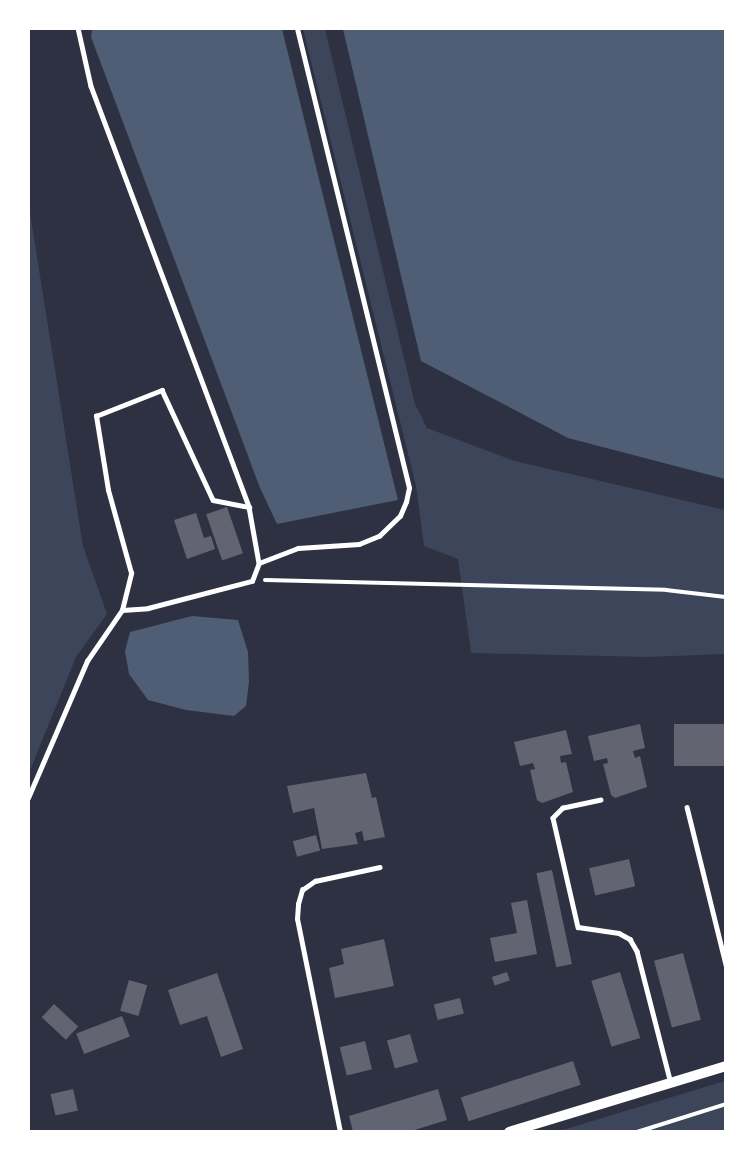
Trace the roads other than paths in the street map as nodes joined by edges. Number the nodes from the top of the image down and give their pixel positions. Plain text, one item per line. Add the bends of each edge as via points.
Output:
1 (78, 28) edge
2 (297, 28) edge
3 (249, 507) junction
4 (259, 563) junction
5 (122, 610) junction
6 (28, 798) edge
7 (601, 800) dead end
8 (687, 807) dead end
9 (380, 867) dead end
10 (726, 965) edge
11 (726, 1066) edge
12 (671, 1083) junction
13 (340, 1131) edge
14 (509, 1131) edge

1 - 3 lane via 91,86
2 - 4 lane via 409,488 400,516 379,536 359,544 298,548
3 - 4 lane
3 - 5 lane via 213,500 162,390 96,416 108,490 131,573
4 - 5 lane via 252,581 148,608
5 - 6 lane via 87,661
7 - 12 lane via 563,808 553,818 578,927 619,933 630,939 637,951
8 - 10 lane
9 - 13 lane via 315,881 302,890 298,904 297,919
11 - 12 street
12 - 14 street

